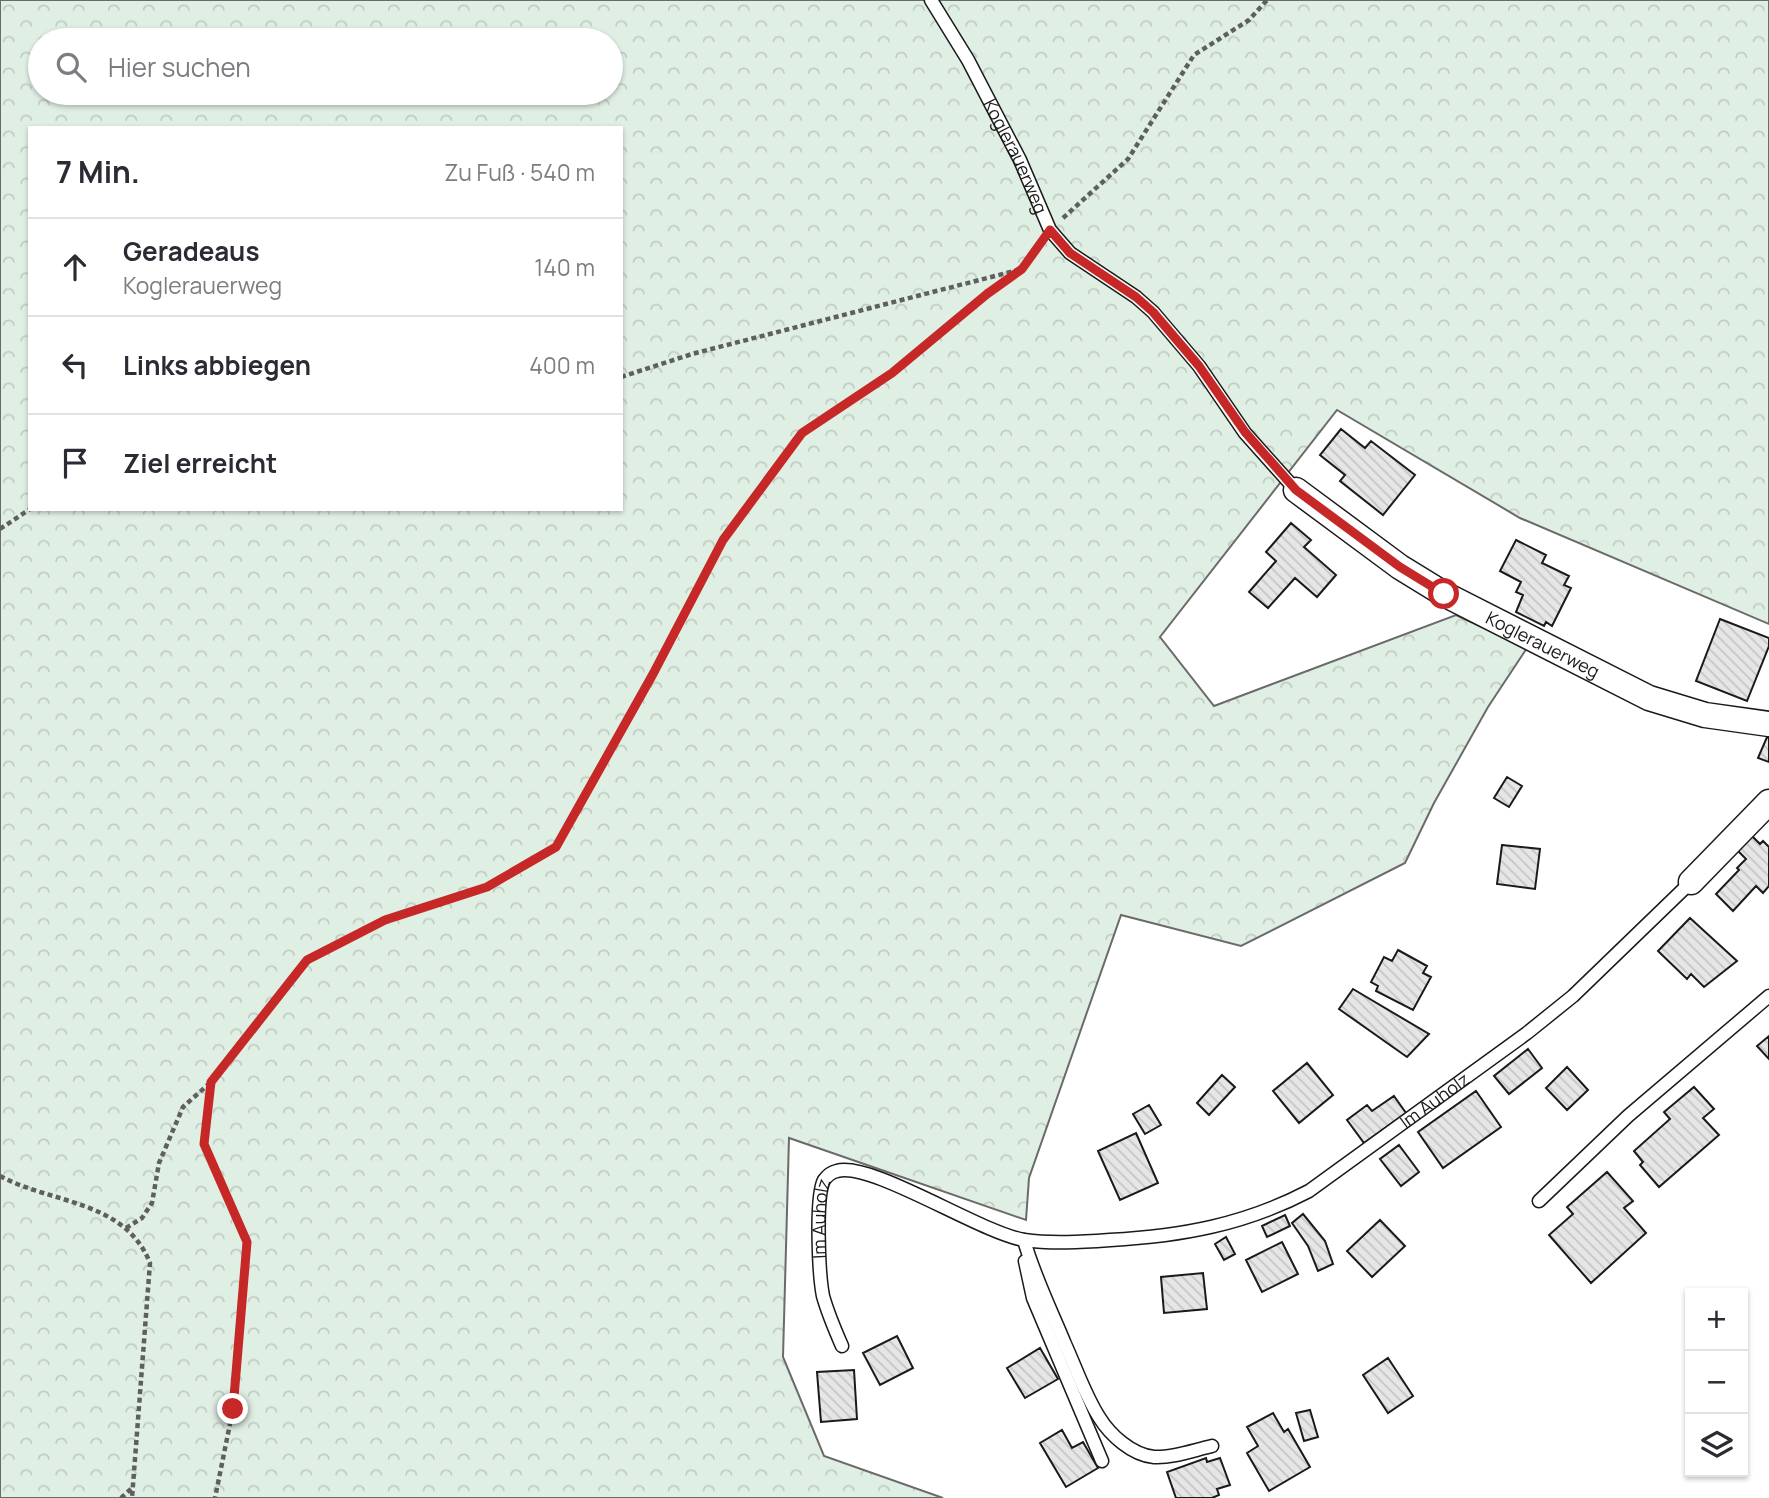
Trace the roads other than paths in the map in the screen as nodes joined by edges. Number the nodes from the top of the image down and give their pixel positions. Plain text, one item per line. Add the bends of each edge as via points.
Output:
1 (931, 0) edge
2 (1296, 490) joint
3 (1769, 724) edge
4 (1769, 802) edge
5 (1691, 883) joint
6 (1769, 996) edge
7 (1539, 1201) dead end
8 (1024, 1240) junction
9 (842, 1346) dead end
10 (1212, 1446) dead end
11 (1102, 1461) dead end

1 - 2 lane, Koglerauerweg via 1020,160 1050,230 1070,253 1136,297 1168,328 1245,432
2 - 3 street, Koglerauerweg via 1444,594 1649,698 1705,715
4 - 5 street, Im Auholz
5 - 8 lane, Im Auholz via 1573,996 1309,1191 1223,1225 1180,1235 1086,1242
6 - 7 lane via 1628,1116
8 - 9 lane, Im Auholz via 875,1176 856,1170 833,1172 825,1179 819,1204 820,1271 823,1295
8 - 10 lane via 1072,1361 1108,1428 1121,1442 1153,1457
8 - 11 lane via 1033,1298

